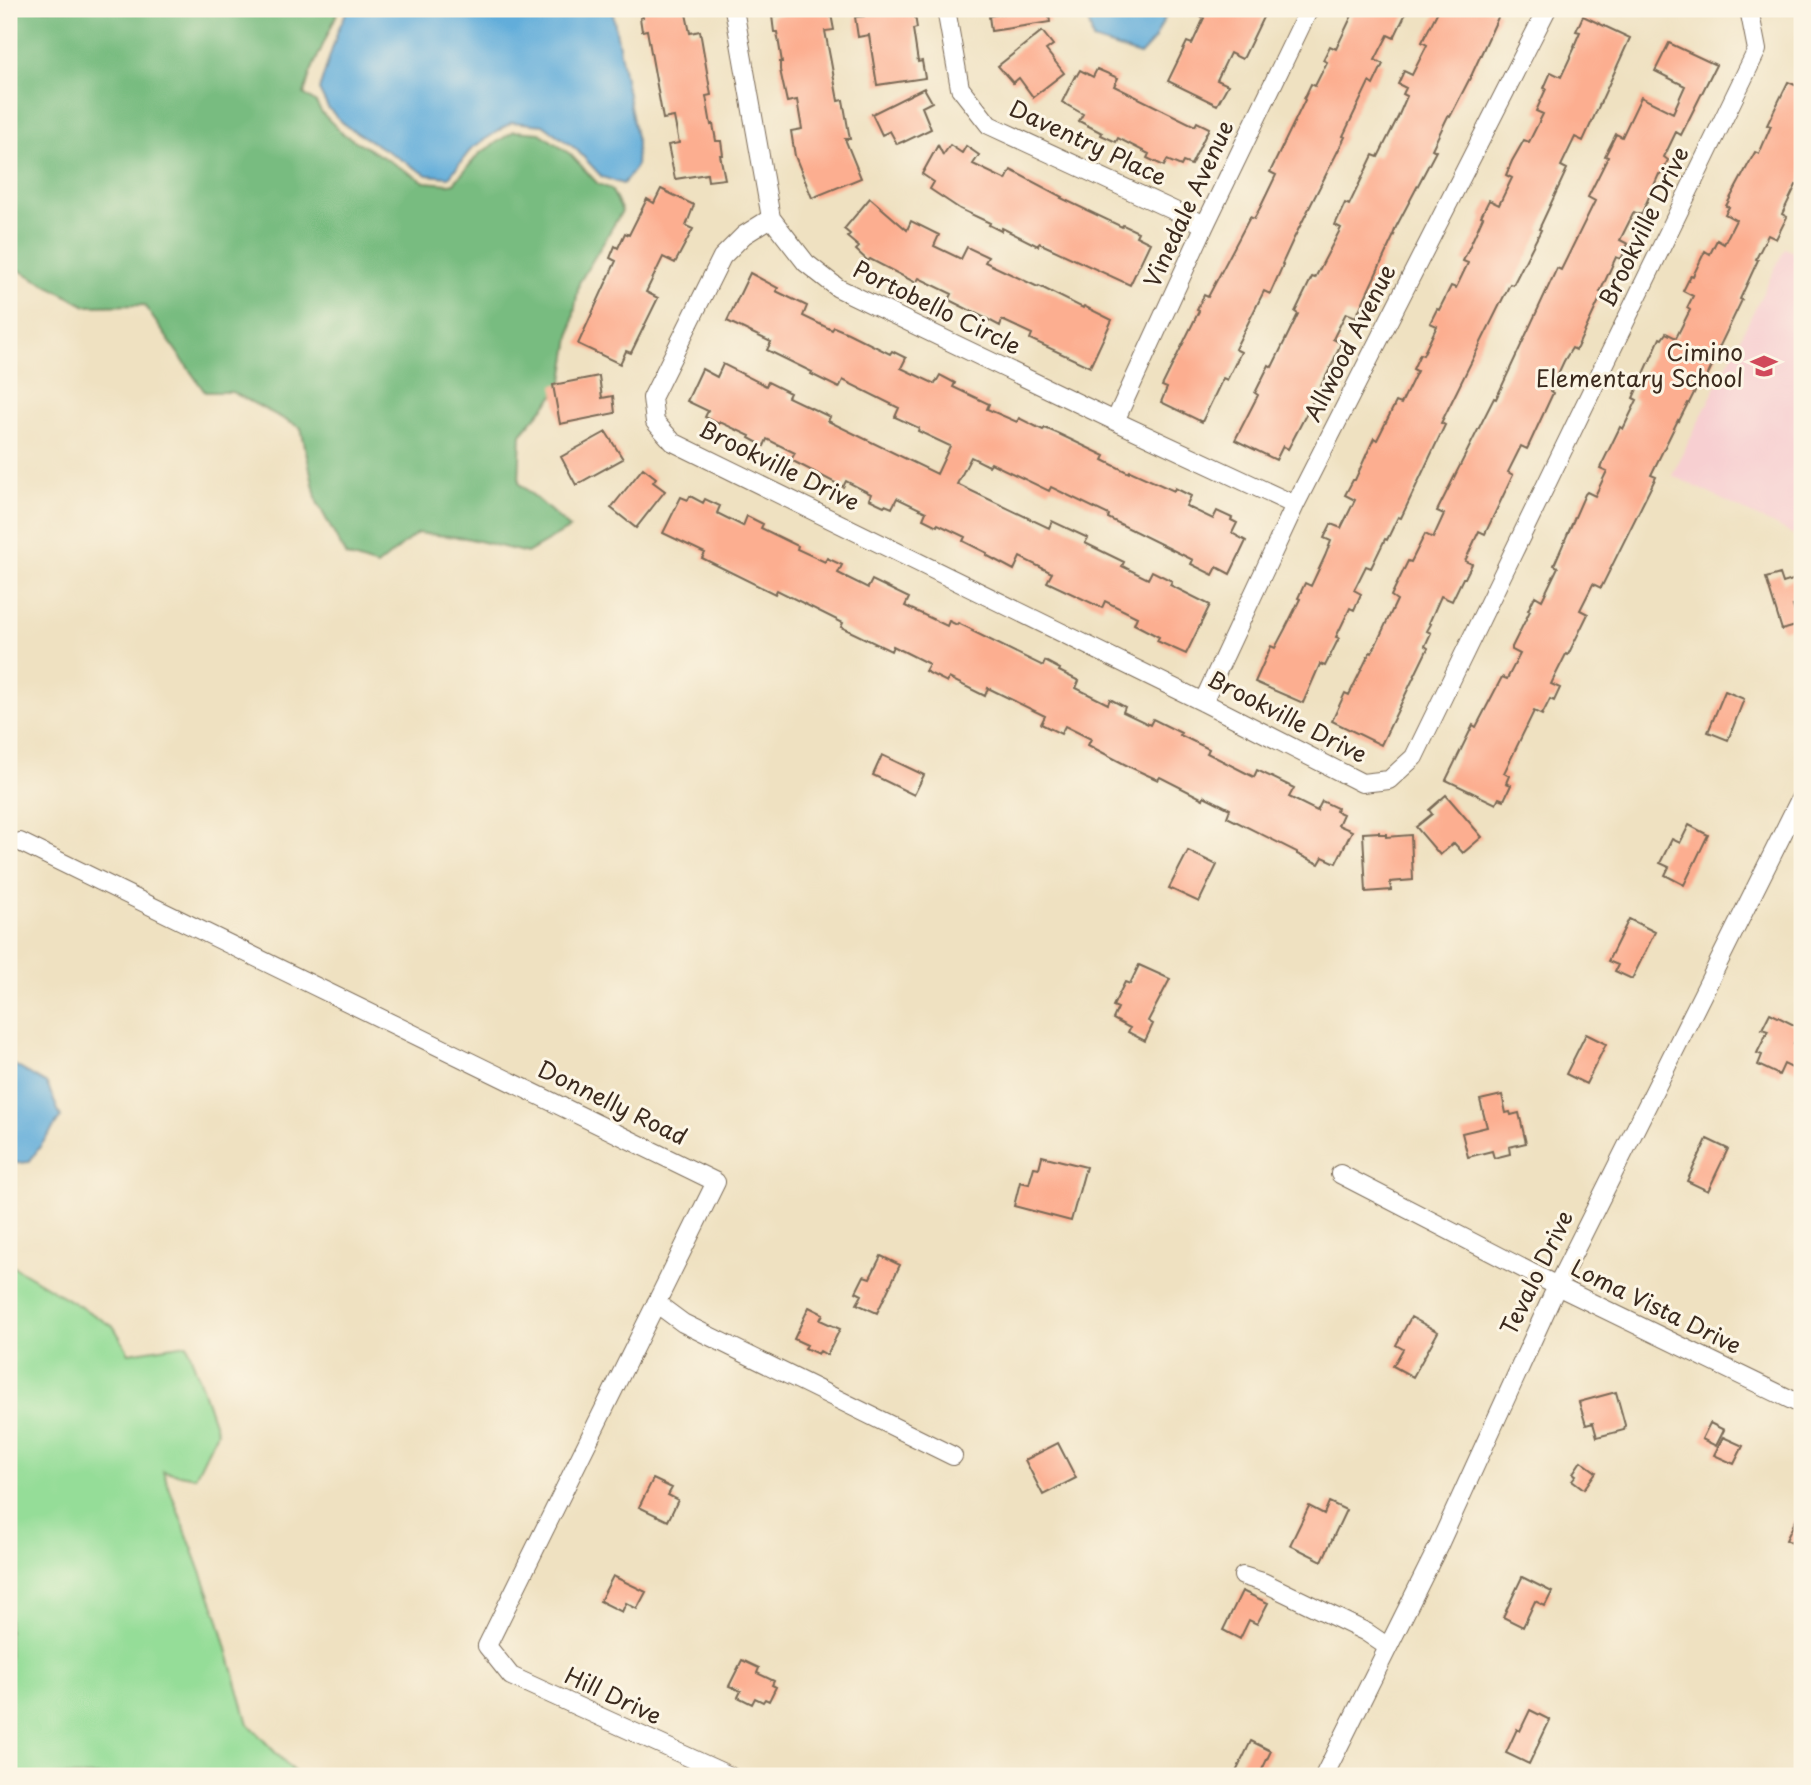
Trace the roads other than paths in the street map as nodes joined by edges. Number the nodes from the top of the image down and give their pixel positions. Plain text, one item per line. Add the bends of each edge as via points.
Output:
1 (734, 9) edge
2 (946, 9) edge
3 (1309, 9) edge
4 (1547, 9) edge
5 (1749, 9) edge
6 (771, 218) junction
7 (1205, 225) junction
8 (1115, 421) junction
9 (1295, 505) junction
10 (1203, 702) junction
11 (1802, 794) edge
12 (20, 842) dead end
13 (1340, 1174) dead end
14 (1557, 1286) junction
15 (656, 1303) junction
16 (1802, 1405) edge
17 (953, 1456) dead end
18 (1243, 1576) dead end
19 (486, 1646) joint
20 (1388, 1647) junction
21 (730, 1776) edge
22 (1324, 1776) edge

1 - 6 street, Portobello Circle
2 - 7 street, Daventry Place via 960,88 989,125
3 - 7 street, Vinedale Avenue
4 - 9 street, Allwood Avenue
5 - 10 street, Brookville Drive via 1757,50 1414,757 1389,780 1362,783
6 - 8 street, Portobello Circle via 806,263 838,288
6 - 10 street, Brookville Drive via 744,235 722,257 652,398 655,422 673,442
7 - 8 street, Vinedale Avenue
8 - 9 street, Portobello Circle
9 - 10 street, Allwood Avenue
11 - 14 street, Tevalo Drive
12 - 15 street, Donnelly Road via 716,1182
13 - 14 street, Loma Vista Drive
14 - 16 street, Loma Vista Drive
14 - 20 street, Tevalo Drive
15 - 17 street via 683,1323
15 - 19 street, Donnelly Road
18 - 20 street via 1335,1616
19 - 21 street, Hill Drive via 511,1676
20 - 22 street, Tevalo Drive

